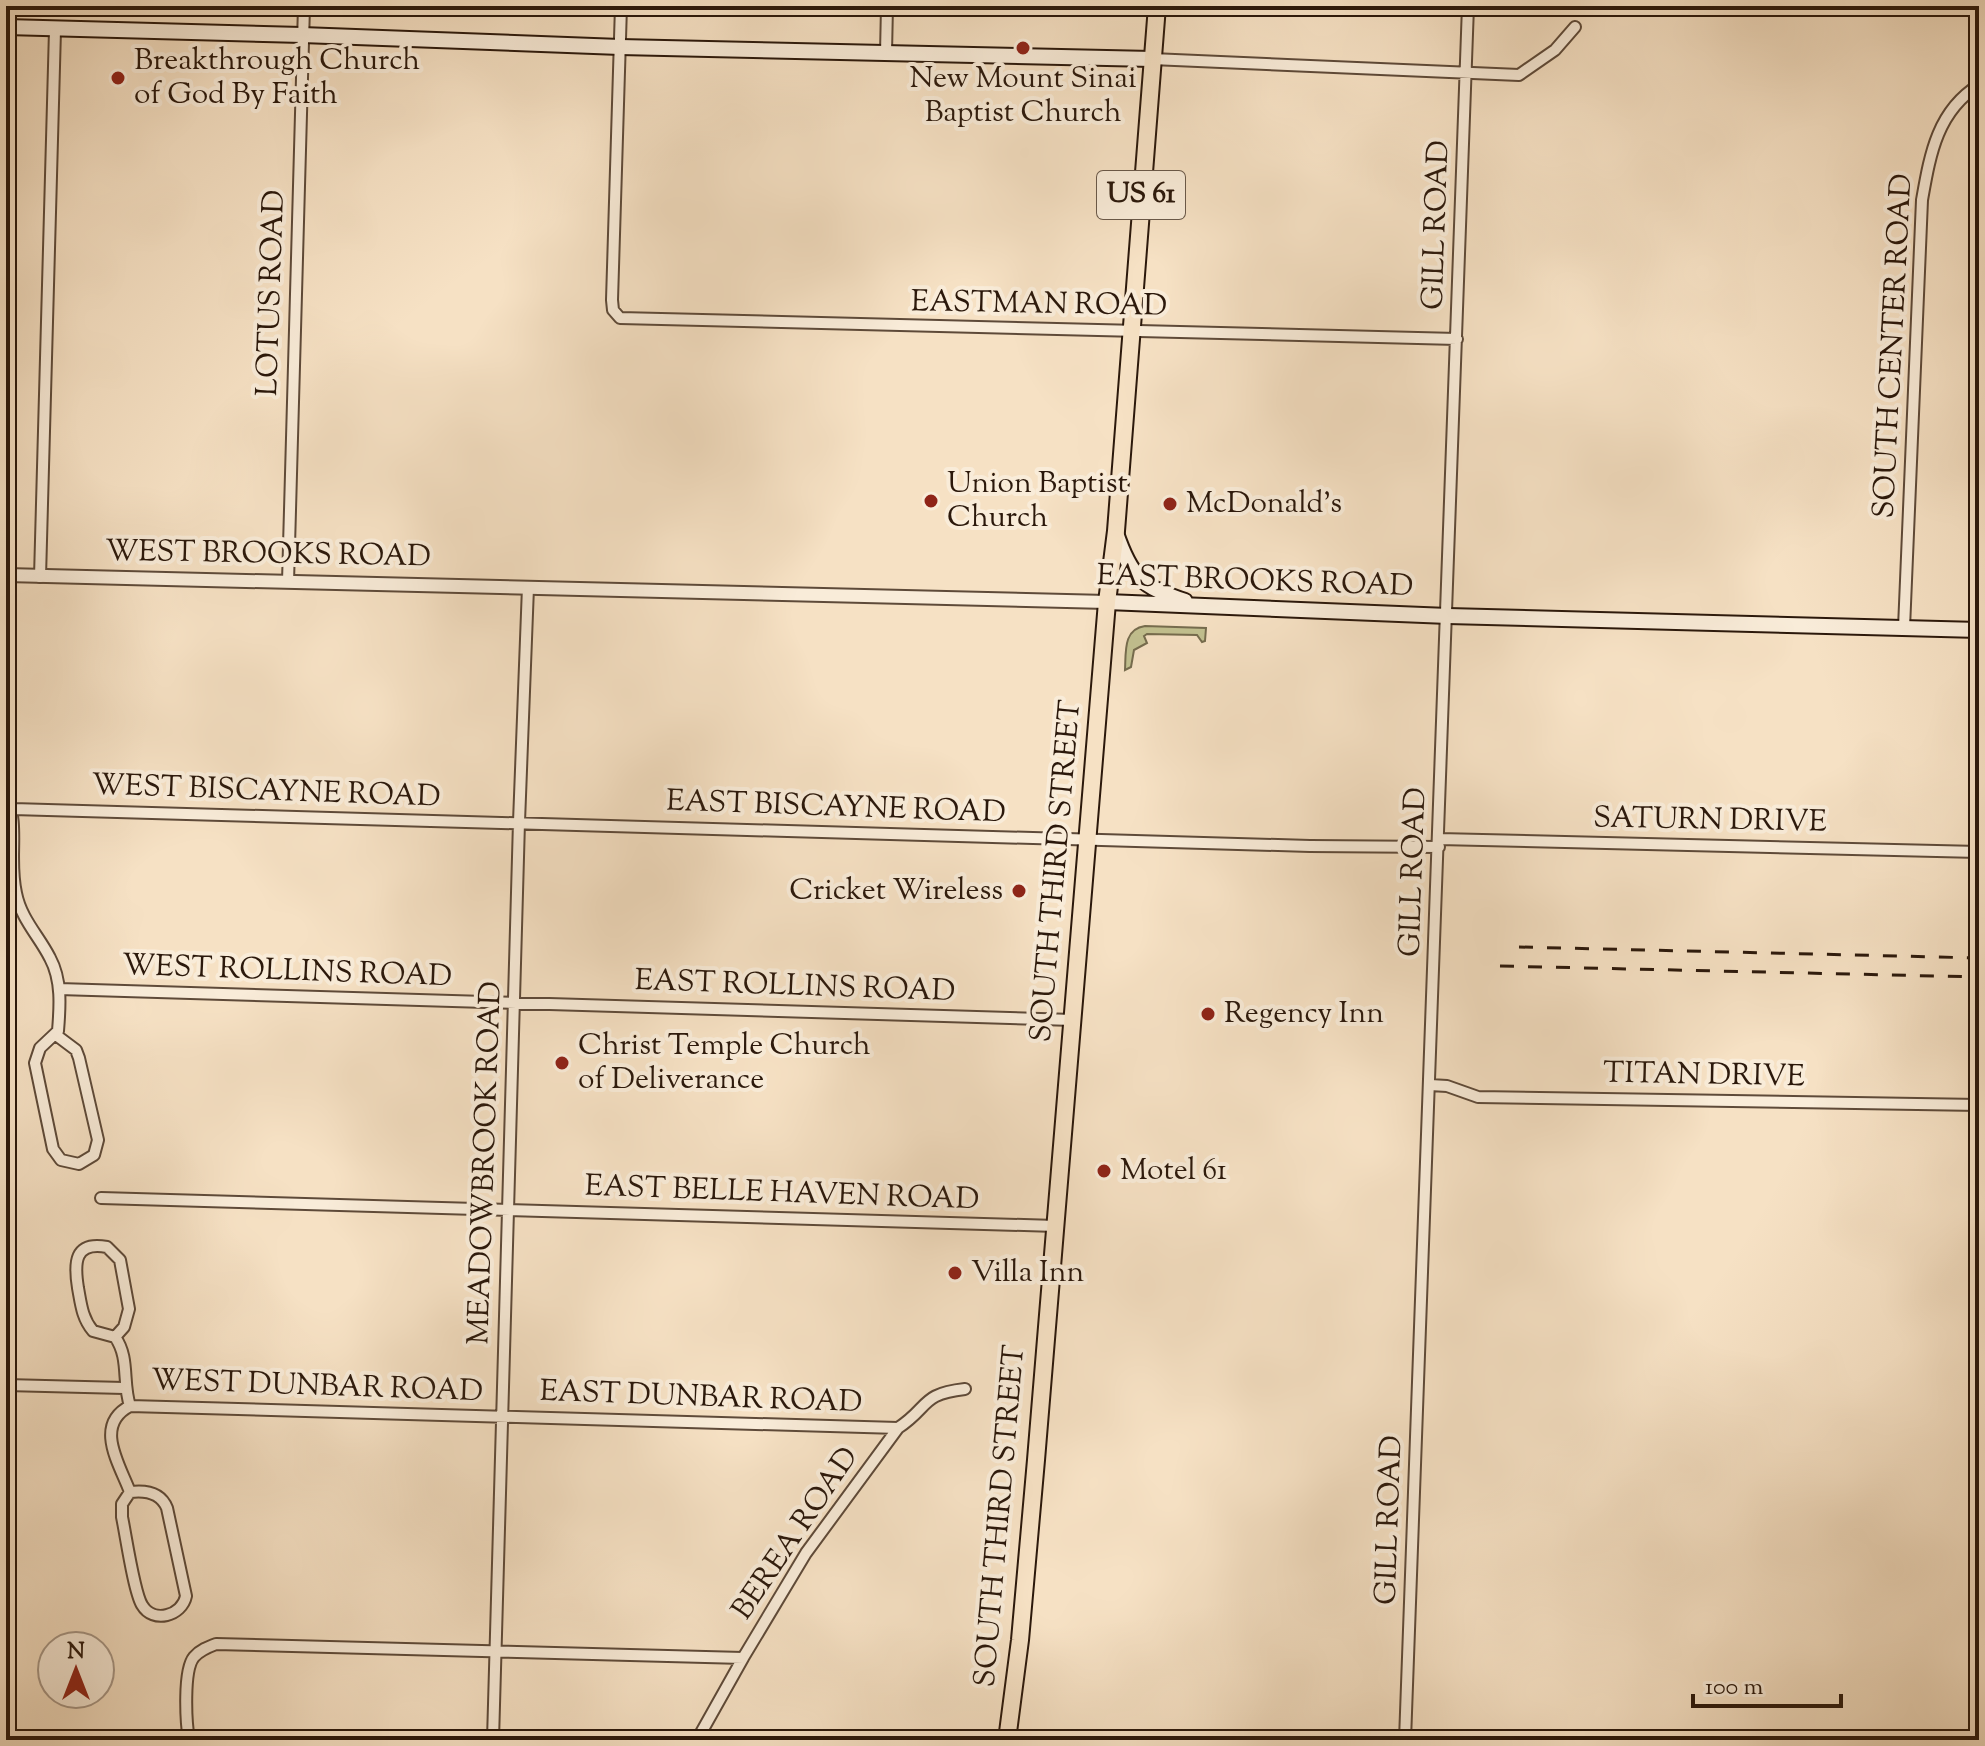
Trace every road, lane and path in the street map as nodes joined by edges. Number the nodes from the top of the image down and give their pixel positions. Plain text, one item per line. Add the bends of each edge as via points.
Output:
1 (304, 6) edge
2 (621, 6) edge
3 (887, 6) edge
4 (1157, 6) edge
5 (1468, 6) edge
6 (6, 27) edge
7 (1575, 27) dead end
8 (55, 30) junction
9 (302, 35) junction
10 (620, 47) junction
11 (886, 53) junction
12 (1152, 59) junction
13 (1465, 74) junction
14 (1979, 85) edge
15 (1130, 332) junction
16 (1457, 339) junction
17 (1116, 531) junction
18 (6, 575) edge
19 (40, 577) junction
20 (288, 582) junction
21 (528, 587) junction
22 (1107, 602) junction
23 (1204, 608) junction
24 (1448, 616) junction
25 (1904, 628) junction
26 (1979, 630) edge
27 (6, 790) edge
28 (13, 809) junction
29 (519, 822) junction
30 (1088, 839) junction
31 (1439, 843) junction
32 (1979, 852) edge
33 (10, 886) edge
34 (59, 989) junction
35 (514, 1003) junction
36 (1073, 1020) junction
37 (56, 1035) junction
38 (1430, 1085) junction
39 (1979, 1105) edge
40 (101, 1198) dead end
41 (508, 1210) junction
42 (1056, 1226) junction
43 (115, 1337) junction
44 (6, 1385) edge
45 (124, 1388) junction
46 (965, 1389) dead end
47 (130, 1406) junction
48 (504, 1416) junction
49 (898, 1428) junction
50 (130, 1492) junction
51 (496, 1651) junction
52 (743, 1658) junction
53 (189, 1740) edge
54 (493, 1740) edge
55 (697, 1740) edge
56 (1007, 1740) edge
57 (1405, 1740) edge

1 - 9 street, LOTUS ROAD
2 - 10 street
3 - 11 street
4 - 12 highway, SOUTH THIRD STREET / US 61
5 - 13 street, GILL ROAD
6 - 8 main road
7 - 13 street via 1555,50 1519,75
8 - 9 main road
8 - 19 street
9 - 10 main road
9 - 20 street, LOTUS ROAD
10 - 11 main road
10 - 15 street, EASTMAN ROAD via 612,300 620,318
11 - 12 main road
12 - 13 street
12 - 15 highway, SOUTH THIRD STREET / US 61
13 - 16 street, GILL ROAD
14 - 25 street, SOUTH CENTER ROAD via 1947,115 1931,150 1922,200
15 - 16 street, EASTMAN ROAD
15 - 17 highway, SOUTH THIRD STREET / US 61
16 - 24 street, GILL ROAD
17 - 22 highway, SOUTH THIRD STREET / US 61
17 - 23 main road via 1138,577 1151,588
18 - 19 street, WEST BROOKS ROAD
19 - 20 street, WEST BROOKS ROAD
20 - 21 street, WEST BROOKS ROAD
21 - 22 street, EAST BROOKS ROAD
21 - 29 street, MEADOWBROOK ROAD
22 - 23 main road, EAST BROOKS ROAD
22 - 30 highway, SOUTH THIRD STREET / US 61
23 - 24 main road, EAST BROOKS ROAD
24 - 25 main road, EAST BROOKS ROAD
24 - 31 street, GILL ROAD
25 - 26 main road, EAST BROOKS ROAD
27 - 28 street
28 - 29 street, WEST BISCAYNE ROAD
28 - 33 street
29 - 30 street, EAST BISCAYNE ROAD
29 - 35 street, MEADOWBROOK ROAD
30 - 31 street, EAST BISCAYNE ROAD
30 - 36 highway, SOUTH THIRD STREET / US 61
31 - 32 street, SATURN DRIVE
31 - 38 street, GILL ROAD
33 - 34 street via 55,968
34 - 35 street, WEST ROLLINS ROAD
34 - 37 street
35 - 36 street, EAST ROLLINS ROAD
35 - 41 street, MEADOWBROOK ROAD
36 - 42 highway, SOUTH THIRD STREET / US 61
37 - 37 street via 38,1052 35,1067 53,1149 61,1160 79,1164 94,1155 98,1140 78,1053
38 - 39 street, TITAN DRIVE via 1478,1097
38 - 57 street, GILL ROAD
40 - 41 street, EAST BELLE HAVEN ROAD
41 - 42 street, EAST BELLE HAVEN ROAD
41 - 48 street, MEADOWBROOK ROAD
42 - 56 highway, SOUTH THIRD STREET / US 61
43 - 43 street via 129,1313 120,1260 107,1247 91,1246 76,1262 83,1314 93,1331
43 - 45 street via 125,1359
44 - 45 street, WEST DUNBAR ROAD
45 - 47 street
46 - 49 street, BEREA ROAD via 926,1400
47 - 48 street, WEST DUNBAR ROAD
47 - 50 street via 116,1417 111,1437
48 - 49 street, EAST DUNBAR ROAD
48 - 51 street, MEADOWBROOK ROAD
49 - 52 street, BEREA ROAD via 806,1553
50 - 50 street via 121,1513 140,1602 148,1611 166,1616 186,1599 167,1508 150,1493
51 - 52 street
51 - 53 street via 216,1644 190,1664
51 - 54 street, MEADOWBROOK ROAD
52 - 55 street, BEREA ROAD

